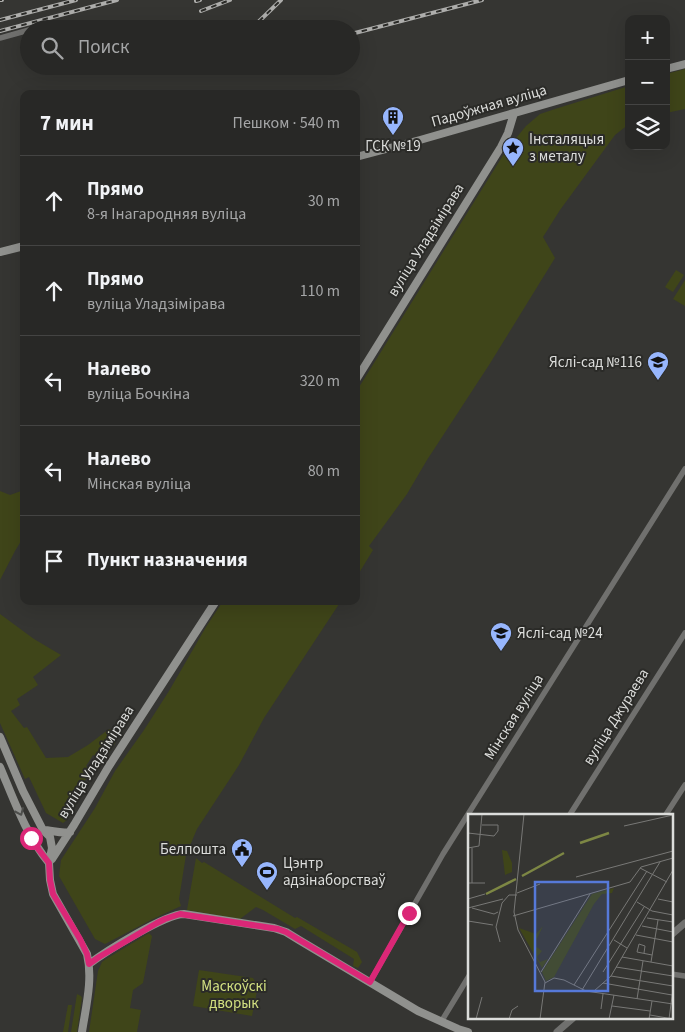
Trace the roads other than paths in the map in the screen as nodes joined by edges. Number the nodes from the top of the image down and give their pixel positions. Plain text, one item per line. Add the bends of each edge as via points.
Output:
1 (20, 32) edge
2 (0, 38) edge
3 (685, 64) edge
4 (670, 68) edge
5 (625, 81) edge
6 (514, 113) junction
7 (360, 156) edge
8 (20, 247) edge
9 (0, 252) edge
10 (360, 374) edge
11 (685, 470) edge
12 (213, 605) edge
13 (685, 633) edge
14 (0, 737) edge
15 (0, 767) edge
16 (685, 785) edge
17 (468, 814) edge
18 (468, 814) edge
19 (570, 814) edge
20 (666, 814) edge
21 (43, 830) junction
22 (70, 832) junction
23 (49, 863) junction
24 (685, 923) edge
25 (672, 934) edge
26 (89, 964) junction
27 (672, 974) edge
28 (685, 976) edge
29 (468, 978) edge
30 (370, 982) junction
31 (571, 1020) edge
32 (441, 1022) junction
33 (82, 1032) edge
34 (468, 1032) edge
35 (557, 1032) edge

1 - 2 street
3 - 4 main road
5 - 6 main road, Падоўжная вуліца
6 - 7 main road, Падоўжная вуліца
6 - 10 main road, вуліца Уладзімірава via 501,146
8 - 9 main road
11 - 17 street, Мінская вуліца
12 - 22 main road, вуліца Уладзімірава
13 - 19 street, вуліца Джураева
14 - 21 main road
15 -> 23 main road via 31,838
16 - 20 street
18 - 30 street, Мінская вуліца
21 - 22 main road
21 - 23 main road via 50,837 52,848
22 - 23 main road, вуліца Уладзімірава
23 - 26 main road via 53,894 80,939
24 - 25 street
26 - 30 main road via 157,923 180,914 278,929
26 - 33 main road
27 - 28 street
29 - 32 street
30 - 32 main road
31 - 35 street
32 - 34 main road

